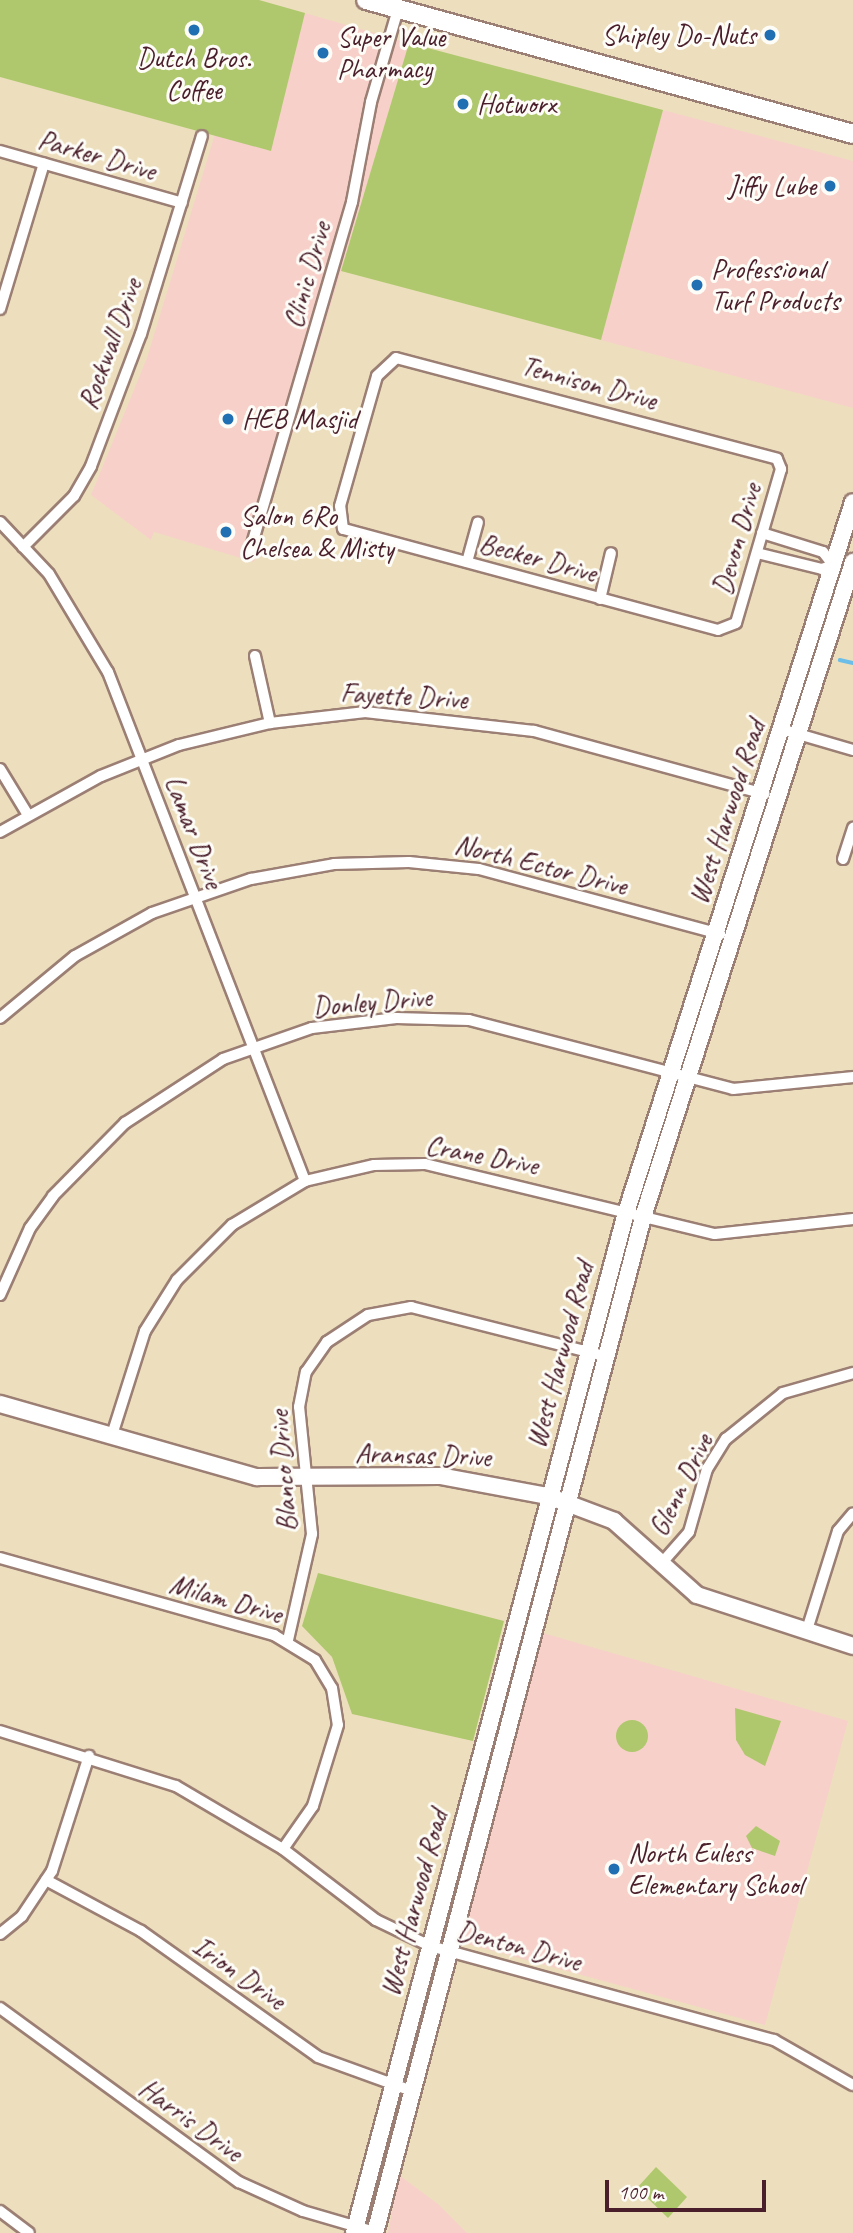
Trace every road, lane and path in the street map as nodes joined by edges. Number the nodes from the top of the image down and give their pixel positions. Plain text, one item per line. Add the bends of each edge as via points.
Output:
1 (367, 0) edge
2 (398, 9) junction
3 (853, 134) edge
4 (202, 136) dead end
5 (0, 151) edge
6 (44, 163) junction
7 (182, 203) junction
8 (0, 309) edge
9 (777, 459) joint
10 (853, 502) edge
11 (0, 522) edge
12 (478, 522) dead end
13 (338, 525) joint
14 (762, 533) junction
15 (23, 547) junction
16 (250, 551) dead end
17 (611, 553) dead end
18 (757, 554) junction
19 (467, 562) junction
20 (833, 565) junction
21 (852, 568) edge
22 (600, 599) junction
23 (727, 628) joint
24 (256, 656) dead end
25 (270, 723) junction
26 (781, 729) junction
27 (798, 734) junction
28 (853, 750) edge
29 (141, 758) junction
30 (0, 769) edge
31 (761, 793) junction
32 (778, 798) junction
33 (28, 815) junction
34 (853, 828) edge
35 (0, 832) edge
36 (843, 859) dead end
37 (195, 895) junction
38 (723, 935) junction
39 (0, 1018) edge
40 (251, 1048) junction
41 (671, 1072) junction
42 (853, 1077) edge
43 (688, 1078) junction
44 (305, 1181) junction
45 (626, 1213) junction
46 (643, 1217) junction
47 (853, 1219) edge
48 (0, 1295) edge
49 (587, 1351) junction
50 (604, 1356) junction
51 (853, 1373) edge
52 (0, 1404) edge
53 (113, 1435) junction
54 (308, 1480) junction
55 (548, 1496) junction
56 (567, 1501) junction
57 (853, 1513) edge
58 (0, 1558) edge
59 (660, 1565) junction
60 (806, 1633) junction
61 (288, 1640) junction
62 (853, 1646) edge
63 (0, 1731) edge
64 (89, 1756) junction
65 (465, 1814) junction
66 (483, 1819) junction
67 (282, 1849) junction
68 (46, 1880) junction
69 (0, 1934) edge
70 (438, 1948) junction
71 (0, 2008) edge
72 (853, 2085) edge
73 (394, 2086) junction
74 (412, 2091) junction
75 (0, 2211) edge
76 (355, 2230) edge
77 (29, 2233) edge
78 (375, 2233) edge

1 - 2 main road
2 - 3 main road
2 - 16 street, Clinic Drive via 371,102 352,202
4 - 7 street, Rockwall Drive
5 - 6 street, Parker Drive
6 - 7 street, Parker Drive
6 - 8 street
7 - 15 street, Rockwall Drive via 91,466 74,496
9 - 13 street, Tennison Drive via 413,360 388,361 377,376
9 - 14 street, Devon Drive via 781,470
10 - 20 main road, West Harwood Road
11 - 15 street, Lamar Drive
12 - 19 street
13 - 19 street, Becker Drive
14 - 18 street, Devon Drive
14 - 20 street via 823,552
15 - 29 street, Lamar Drive via 71,605 108,672
17 - 22 street
18 - 20 street via 822,569
18 - 23 street, Devon Drive via 736,623
19 - 22 street, Becker Drive
20 - 21 street
20 - 26 main road, West Harwood Road
21 - 27 main road, West Harwood Road
22 - 23 street, Becker Drive
24 - 25 street
25 - 29 street, Fayette Drive
25 - 31 street, Fayette Drive via 365,712 492,723
26 - 27 street
26 - 31 main road, West Harwood Road
27 - 28 street
27 - 32 main road, West Harwood Road
29 - 33 street, Fayette Drive
29 - 37 street, Lamar Drive
30 - 33 street
31 - 32 street, Fayette Drive
31 - 38 main road, West Harwood Road
32 - 38 main road, West Harwood Road
33 - 35 street, Fayette Drive
34 - 36 street
37 - 38 street, North Ector Drive via 334,864 445,863
37 - 39 street, North Ector Drive via 75,956
37 - 40 street, Lamar Drive
38 - 41 main road, West Harwood Road
38 - 43 main road, West Harwood Road
40 - 41 street, Donley Drive via 348,1021 431,1017 527,1032
40 - 44 street, Lamar Drive
40 - 48 street, Donley Drive via 149,1105 80,1166 30,1228
41 - 43 street, Donley Drive
41 - 45 main road, West Harwood Road
42 - 43 street, Donley Drive via 753,1090
43 - 46 main road, West Harwood Road
44 - 45 street, Crane Drive via 374,1165 425,1164
44 - 53 street, Crane Drive via 250,1211 177,1280 145,1331
45 - 46 street, Crane Drive
45 - 49 main road, West Harwood Road
46 - 47 street, Crane Drive via 737,1236
46 - 50 main road, West Harwood Road
49 - 50 street, Blanco Drive
49 - 54 street, Blanco Drive via 411,1307 368,1315 327,1342 306,1372 299,1407
49 - 55 main road, West Harwood Road
50 - 56 main road, West Harwood Road
51 - 59 street, Glenn Drive via 783,1393 726,1439 707,1469 689,1532
52 - 53 main road, Aransas Drive
53 - 54 main road, Aransas Drive via 257,1477
54 - 55 main road, Aransas Drive via 440,1476
54 - 61 street, Blanco Drive via 312,1534
55 - 56 main road, Aransas Drive
55 - 65 main road, West Harwood Road
56 - 59 main road, Aransas Drive via 614,1521
56 - 66 main road, West Harwood Road
57 - 60 street via 838,1531
58 - 61 street, Milam Drive
59 - 60 main road, Aransas Drive via 715,1604
60 - 62 main road, Aransas Drive
61 - 67 street, Milam Drive via 326,1674 338,1725 313,1806
63 - 64 street, Denton Drive
64 - 67 street, Denton Drive via 176,1786
64 - 68 street
65 - 66 main road
65 - 70 main road, West Harwood Road
66 - 70 main road, West Harwood Road
67 - 70 street, Denton Drive via 376,1920
68 - 69 street
68 - 73 street, Irion Drive via 141,1931 318,2057
70 - 72 street, Denton Drive via 775,2040
70 - 73 main road, West Harwood Road
70 - 74 main road, West Harwood Road
71 - 76 street, Harris Drive via 239,2182
73 - 74 street, Irion Drive
73 - 76 main road, West Harwood Road
74 - 78 main road, West Harwood Road
75 - 77 street
76 - 78 street, Harris Drive

